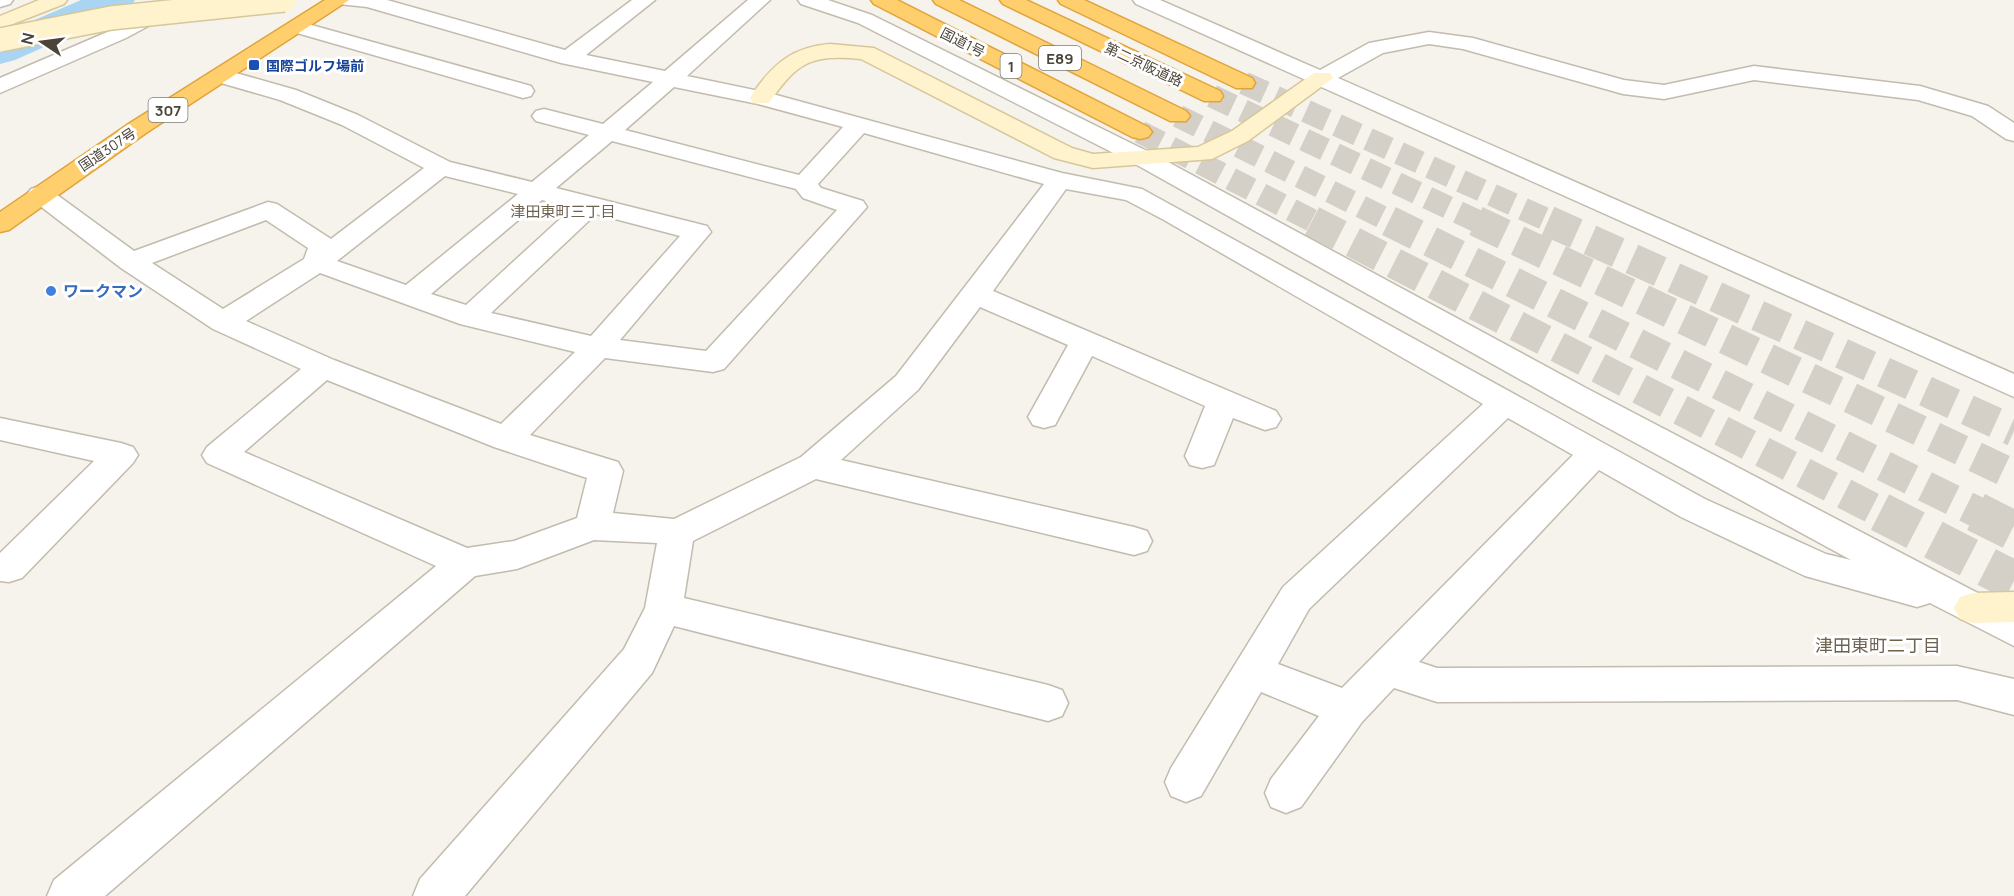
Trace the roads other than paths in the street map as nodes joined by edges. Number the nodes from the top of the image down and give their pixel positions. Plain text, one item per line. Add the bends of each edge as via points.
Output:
1 (34, 0) edge
2 (57, 0) edge
3 (183, 0) edge
4 (284, 0) edge
5 (289, 0) edge
6 (339, 0) edge
7 (346, 0) edge
8 (645, 0) edge
9 (760, 0) edge
10 (808, 0) edge
11 (881, 0) edge
12 (943, 0) edge
13 (1010, 0) edge
14 (1068, 0) edge
15 (1143, 0) edge
16 (1205, 5) dead end
17 (0, 12) edge
18 (0, 22) edge
19 (297, 27) junction
20 (0, 40) edge
21 (537, 48) junction
22 (569, 58) junction
23 (1330, 73) junction
24 (222, 75) junction
25 (485, 78) junction
26 (670, 81) junction
27 (1244, 83) tunnel mouth
28 (0, 86) edge
29 (523, 91) dead end
30 (1212, 96) tunnel mouth
31 (762, 98) junction
32 (544, 116) dead end
33 (1178, 116) tunnel mouth
34 (859, 124) junction
35 (604, 132) junction
36 (2014, 134) edge
37 (1143, 146) junction
38 (441, 167) junction
39 (1059, 180) junction
40 (805, 184) junction
41 (536, 193) junction
42 (40, 194) junction
43 (590, 206) junction
44 (0, 224) edge
45 (131, 262) junction
46 (317, 262) junction
47 (975, 294) junction
48 (411, 296) junction
49 (470, 317) junction
50 (223, 322) junction
51 (1085, 341) junction
52 (597, 348) junction
53 (323, 367) junction
54 (2014, 386) edge
55 (1223, 401) junction
56 (1505, 402) junction
57 (1044, 417) dead end
58 (1264, 419) dead end
59 (0, 429) edge
60 (506, 439) junction
61 (1596, 453) junction
62 (1202, 456) dead end
63 (813, 466) junction
64 (592, 526) junction
65 (677, 533) junction
66 (1134, 541) dead end
67 (465, 563) junction
68 (0, 567) edge
69 (2014, 607) edge
70 (664, 608) junction
71 (1973, 608) junction
72 (2014, 630) edge
73 (1387, 669) junction
74 (1252, 671) junction
75 (2014, 697) edge
76 (1048, 703) dead end
77 (1348, 709) junction
78 (1186, 782) dead end
79 (1286, 793) dead end
80 (70, 896) edge
81 (438, 896) edge

1 - 17 street
2 - 18 street
3 - 28 street via 119,34
4 - 5 street
4 - 20 street, bridge via 111,18
6 - 19 highway, 国道307号 / 307
7 - 21 street via 368,1
8 - 22 street
9 - 26 street
10 - 37 street via 865,19
11 - 37 highway, 国道1号 / 1
12 - 33 highway, 第二京阪道路 / E89
13 - 30 highway, 第二京阪道路 / E89
14 - 27 highway
15 - 23 street
16 - 23 street
19 - 24 highway, 国道307号 / 307
19 - 25 street
21 - 22 street
21 - 25 street
22 - 26 street
23 - 36 street via 1377,48 1429,38 1465,43 1623,87 1664,92 1754,73 1920,93 1980,111
23 - 37 street via 1240,135 1203,154
23 - 54 street
24 - 38 street via 288,95 350,120
24 - 42 highway, 国道307号 / 307
25 - 29 street
26 - 31 street
26 - 35 street
31 - 34 street
31 - 37 street via 779,70 797,57 837,50 866,53 1063,153 1093,161
32 - 35 street
34 - 39 street
34 - 40 street
35 - 40 street
35 - 41 street
37 - 71 street via 1575,396
38 - 41 street
38 - 46 street
39 - 47 street
39 - 56 street via 1133,194
40 - 52 street via 812,193 854,207 713,362
41 - 43 street
41 - 48 street
42 - 44 highway, 国道307号 / 307
42 - 45 street
43 - 49 street
43 - 52 street via 698,232
45 - 46 street via 267,210 322,245
45 - 50 street
46 - 48 street
46 - 50 street
47 - 51 street
47 - 63 street via 907,383
48 - 49 street
49 - 52 street
50 - 53 street
51 - 55 street
51 - 57 street
52 - 60 street
53 - 60 street
53 - 67 street via 219,455
55 - 58 street
55 - 62 street
56 - 61 street
56 - 74 street via 1296,598
59 - 68 street via 121,455 9,568
60 - 64 street via 606,471
61 - 71 street via 1693,508 1818,566
61 - 73 street
63 - 65 street
63 - 66 street
64 - 65 street
64 - 67 street via 517,555
65 - 70 street
67 - 80 street
69 - 71 street
70 - 76 street
70 - 81 street via 638,661
71 - 72 street
73 - 75 street via 1437,685 1957,683
73 - 77 street
74 - 77 street
74 - 78 street
77 - 79 street

